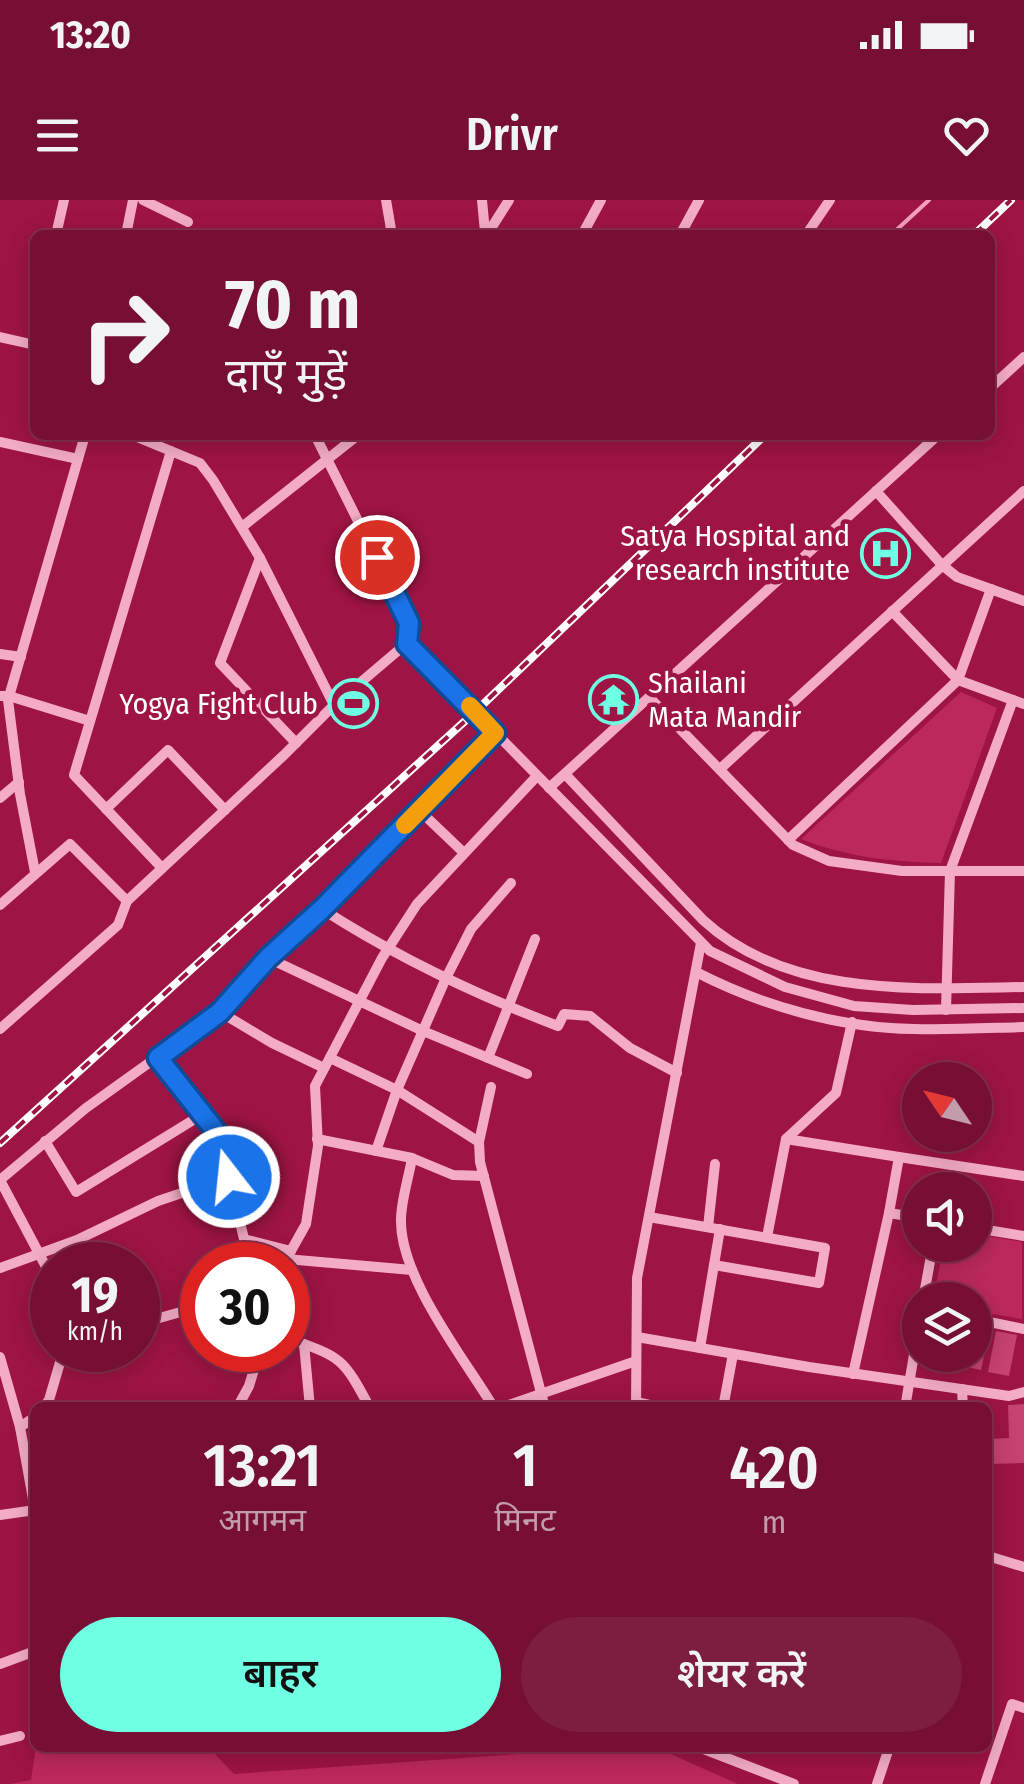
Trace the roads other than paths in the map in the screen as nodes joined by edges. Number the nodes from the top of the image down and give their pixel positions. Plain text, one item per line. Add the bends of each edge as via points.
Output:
1 (64, 200) edge
2 (133, 200) edge
3 (144, 200) edge
4 (386, 200) edge
5 (482, 200) edge
6 (509, 200) edge
7 (601, 200) edge
8 (700, 200) edge
9 (830, 200) edge
10 (188, 222) dead end
11 (57, 230) edge
12 (127, 230) edge
13 (391, 230) edge
14 (485, 230) edge
15 (490, 230) edge
16 (585, 230) edge
17 (683, 230) edge
18 (809, 230) edge
19 (0, 337) edge
20 (30, 343) edge
21 (1024, 356) edge
22 (995, 383) edge
23 (84, 440) edge
24 (144, 440) edge
25 (318, 440) edge
26 (352, 440) edge
27 (932, 440) edge
28 (0, 442) edge
29 (171, 451) junction
30 (329, 458) junction
31 (78, 459) junction
32 (876, 491) junction
33 (1022, 494) edge
34 (242, 527) junction
35 (260, 558) junction
36 (942, 565) junction
37 (991, 589) junction
38 (1024, 601) edge
39 (892, 611) junction
40 (407, 644) junction
41 (0, 654) edge
42 (21, 657) junction
43 (958, 680) junction
44 (5, 696) edge
45 (649, 697) junction
46 (1018, 702) edge
47 (334, 705) junction
48 (90, 721) junction
49 (495, 733) junction
50 (296, 744) junction
51 (720, 770) junction
52 (565, 774) junction
53 (537, 776) junction
54 (19, 782) junction
55 (549, 788) junction
56 (0, 798) edge
57 (106, 809) junction
58 (225, 810) junction
59 (419, 810) junction
60 (788, 840) junction
61 (463, 852) junction
62 (162, 868) junction
63 (950, 871) junction
64 (1024, 871) edge
65 (35, 872) junction
66 (511, 884) dead end
67 (126, 901) junction
68 (0, 905) edge
69 (322, 909) junction
70 (535, 939) dead end
71 (701, 943) junction
72 (387, 951) junction
73 (268, 958) junction
74 (696, 972) junction
75 (446, 978) junction
76 (1024, 987) edge
77 (948, 988) junction
78 (360, 1002) junction
79 (507, 1007) junction
80 (1024, 1008) edge
81 (946, 1010) junction
82 (220, 1012) junction
83 (852, 1022) junction
84 (1024, 1027) edge
85 (0, 1029) edge
86 (422, 1031) junction
87 (158, 1058) junction
88 (488, 1058) junction
89 (327, 1063) junction
90 (677, 1073) junction
91 (526, 1074) dead end
92 (491, 1087) dead end
93 (396, 1090) junction
94 (203, 1114) junction
95 (318, 1139) junction
96 (786, 1139) junction
97 (45, 1141) junction
98 (479, 1142) junction
99 (376, 1151) junction
100 (899, 1157) junction
101 (412, 1158) junction
102 (715, 1164) dead end
103 (484, 1176) junction
104 (1024, 1176) edge
105 (229, 1177) junction
106 (0, 1180) edge
107 (889, 1213) junction
108 (902, 1215) edge
109 (649, 1217) junction
110 (714, 1228) junction
111 (992, 1231) edge
112 (1024, 1236) edge
113 (767, 1237) junction
114 (35, 1242) edge
115 (71, 1242) edge
116 (251, 1242) edge
117 (296, 1242) edge
118 (30, 1256) edge
119 (310, 1260) edge
120 (714, 1264) junction
121 (0, 1268) edge
122 (412, 1270) junction
123 (992, 1322) edge
124 (1024, 1329) edge
125 (636, 1337) junction
126 (310, 1346) edge
127 (700, 1348) junction
128 (733, 1354) junction
129 (0, 1358) edge
130 (636, 1361) junction
131 (57, 1372) edge
132 (253, 1372) edge
133 (307, 1372) edge
134 (911, 1372) edge
135 (852, 1374) junction
136 (909, 1382) junction
137 (962, 1390) junction
138 (1024, 1392) edge
139 (542, 1393) junction
140 (48, 1402) edge
141 (240, 1402) edge
142 (309, 1402) edge
143 (367, 1402) edge
144 (493, 1402) edge
145 (515, 1402) edge
146 (544, 1402) edge
147 (636, 1402) edge
148 (724, 1402) edge
149 (905, 1402) edge
150 (963, 1402) edge
151 (30, 1420) edge
152 (20, 1426) junction
153 (30, 1482) edge
154 (30, 1511) edge
155 (0, 1514) edge
156 (992, 1557) edge
157 (1024, 1568) edge
158 (30, 1653) edge
159 (0, 1664) edge
160 (1024, 1708) edge
161 (20, 1736) dead end
162 (0, 1741) edge
163 (711, 1752) edge
164 (888, 1752) edge
165 (794, 1784) edge
166 (877, 1784) edge
167 (986, 1784) edge

1 - 11 street
2 - 12 street
3 - 10 street
4 - 13 street
5 - 14 street
6 - 15 street
7 - 16 street
8 - 17 street
9 - 18 street
19 - 20 street
21 - 22 street
23 - 31 street
24 - 29 street
25 - 30 street
26 - 30 street
27 - 32 street
28 - 31 street
29 - 34 street via 200,463
29 - 48 street
30 - 34 street
30 - 40 street via 409,623
31 - 42 street
32 - 36 street
32 - 45 street
33 - 36 street
34 - 35 street
35 - 47 street
35 - 50 street via 220,663
36 - 37 street
36 - 39 street
37 - 38 street
37 - 43 street
39 - 43 street
39 - 51 street
40 - 47 street
40 - 49 street
41 - 42 street
42 - 44 street
43 - 46 street
43 - 60 street
44 - 48 street
44 - 54 street
45 - 51 street
45 - 52 street
46 - 63 street
47 - 50 street
48 - 57 street via 74,775
49 - 53 street
49 - 59 street
50 - 58 street
51 - 60 street
52 - 55 street
52 - 77 street via 724,940 768,961 846,982
53 - 55 street
53 - 61 street
54 - 56 street
54 - 65 street
55 - 71 street
57 - 58 street via 168,750
57 - 62 street
58 - 62 street
59 - 61 street
59 - 69 street
60 - 63 street via 829,862
61 - 72 street
62 - 67 street
63 - 64 street
63 - 77 street
65 - 67 street via 70,844
65 - 68 street
66 - 75 street via 471,929
67 - 85 street via 118,925
69 - 72 street
69 - 73 street
70 - 79 street
71 - 74 street
71 - 81 street via 746,971 854,1006
72 - 75 street
72 - 78 street
73 - 78 street
73 - 82 street
74 - 83 street via 767,1003
74 - 90 street
75 - 79 street
75 - 86 street
76 - 77 street
77 - 81 street
78 - 86 street
78 - 89 street
79 - 88 street
79 - 90 street via 558,1026 564,1014 590,1016
80 - 81 street
82 - 87 street
82 - 89 street via 272,1044
83 - 84 street via 913,1029
83 - 96 street via 836,1093
86 - 88 street
86 - 93 street
87 - 94 street
87 - 97 street
88 - 91 street
89 - 93 street
89 - 95 street via 315,1086
90 - 109 street
92 - 98 street
93 - 98 street
93 - 99 street
94 - 97 street via 76,1192
94 - 105 street via 218,1134
95 - 99 street
95 - 117 street via 306,1224
96 - 100 street
96 - 113 street
97 - 106 street
98 - 103 street
99 - 101 street
100 - 104 street
100 - 107 street
101 - 103 street via 453,1175
101 - 122 street via 400,1220
102 - 110 street
103 - 139 street
105 - 115 street
105 - 116 street via 244,1239
106 - 114 street
107 - 108 street
107 - 135 street
109 - 110 street
109 - 125 street via 637,1278
110 - 113 street
110 - 120 street
111 - 112 street
113 - 120 street via 825,1248 819,1283
118 - 121 street
119 - 122 street
120 - 127 street
122 - 144 street
123 - 124 street
125 - 127 street
125 - 130 street
126 - 143 street via 348,1367
127 - 128 street
128 - 135 street
128 - 148 street
129 - 152 street
130 - 139 street
130 - 147 street
131 - 140 street
132 - 141 street
133 - 142 street
134 - 136 street
135 - 136 street
136 - 137 street
136 - 149 street
137 - 138 street
137 - 150 street
139 - 145 street
139 - 146 street
151 - 152 street
152 - 153 street
154 - 155 street
156 - 157 street
158 - 159 street
160 - 167 street via 1012,1704
161 - 162 street
163 - 165 street
164 - 166 street

